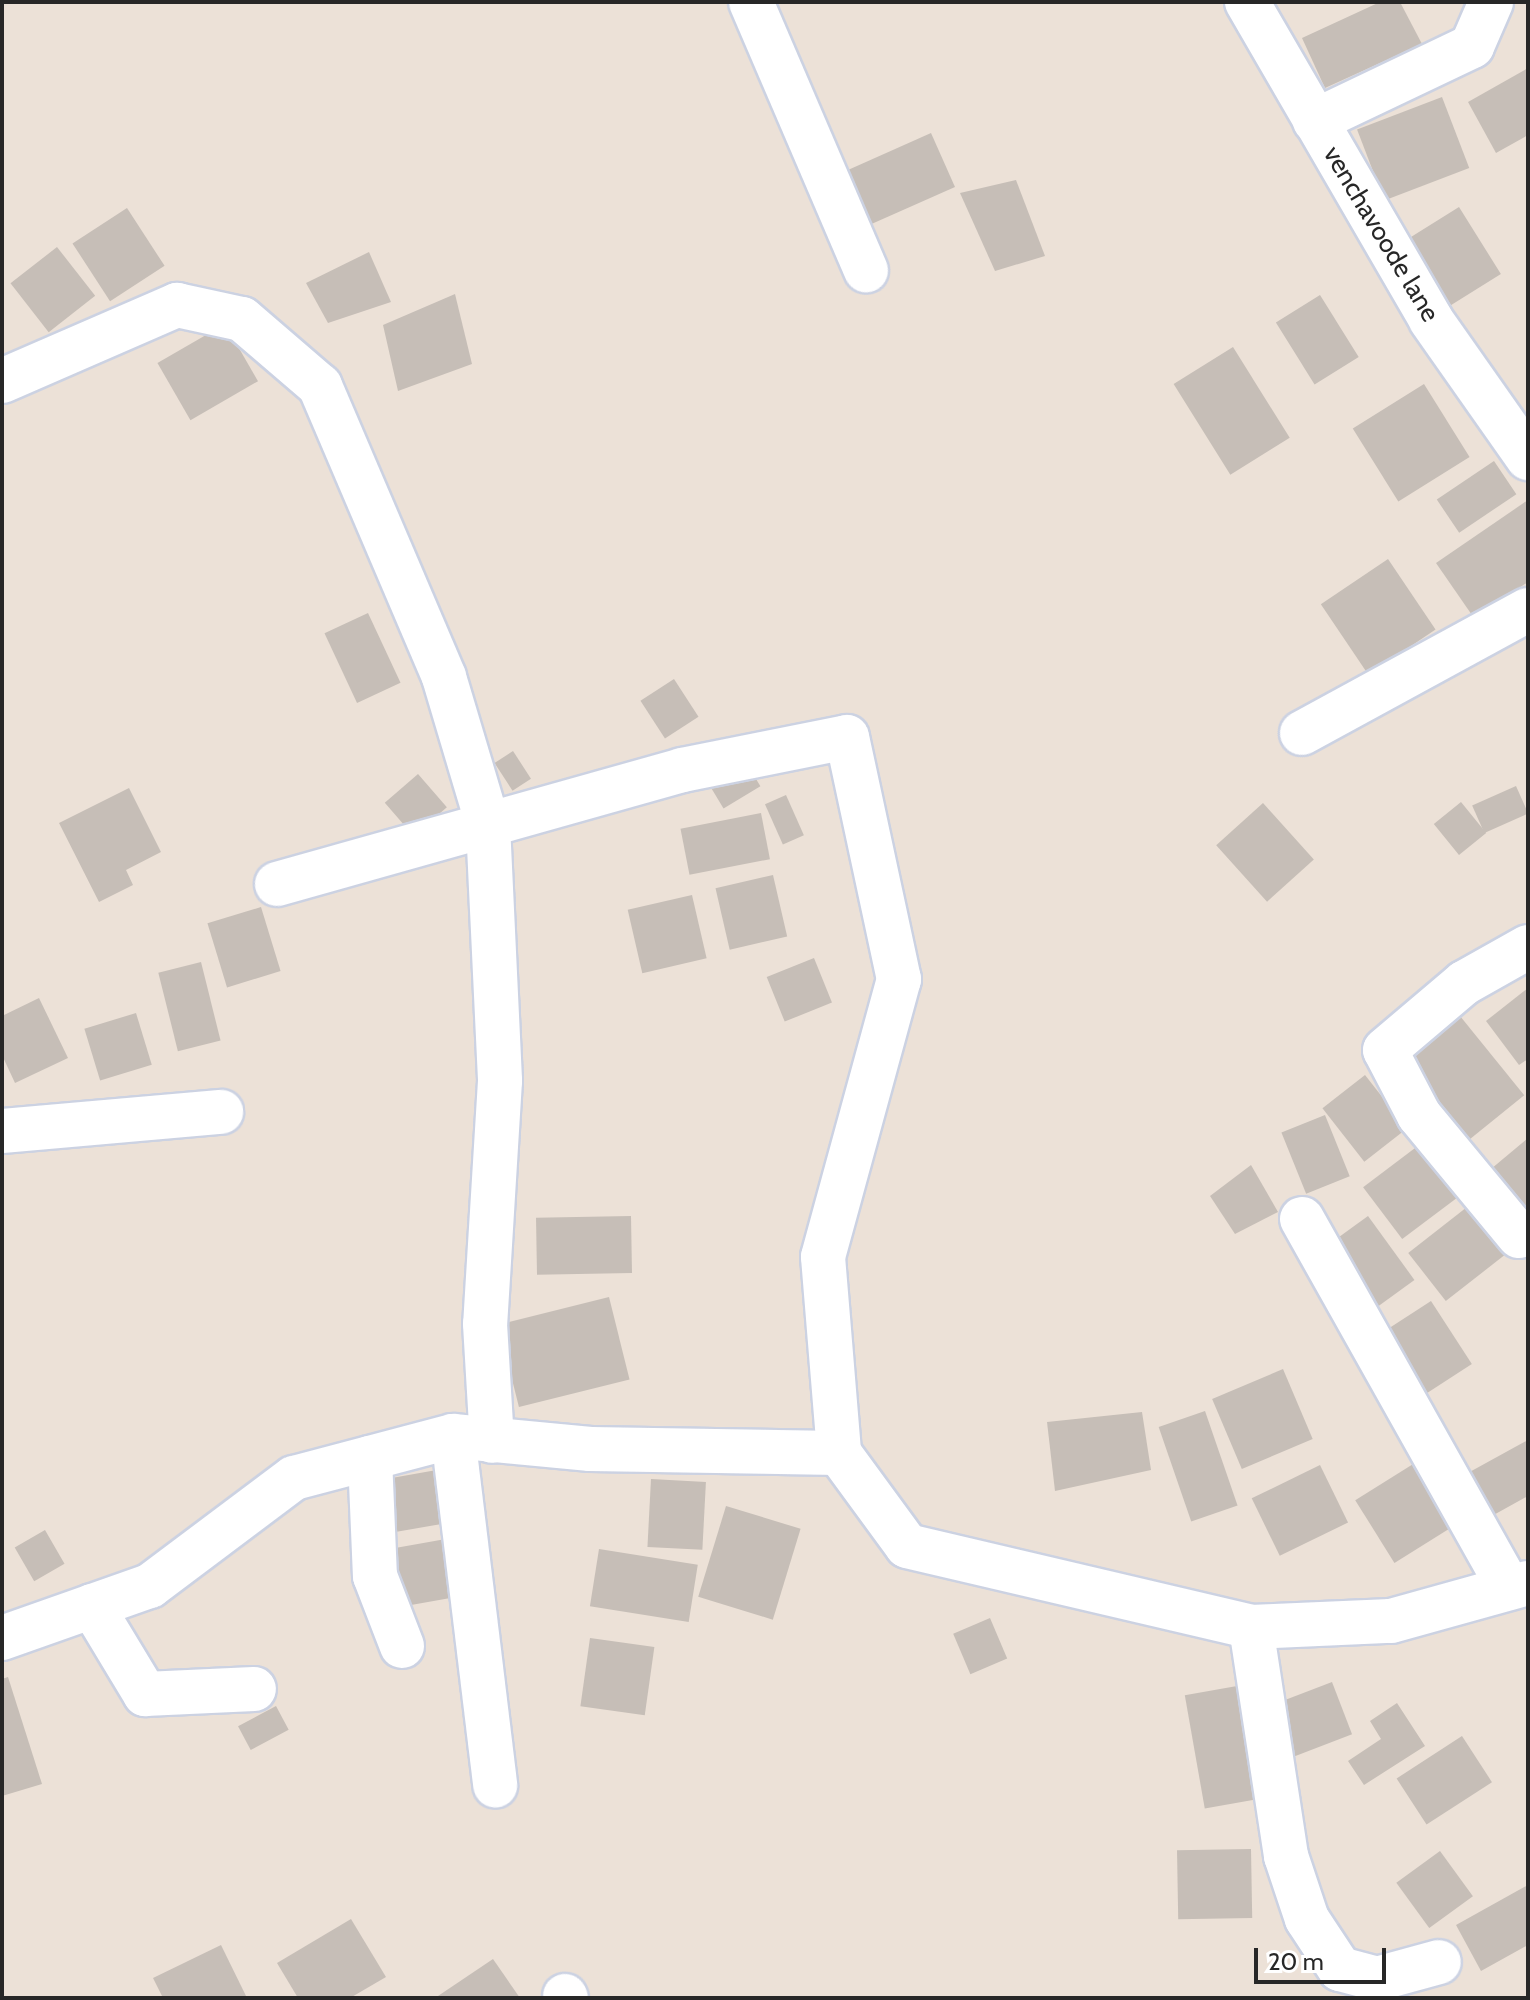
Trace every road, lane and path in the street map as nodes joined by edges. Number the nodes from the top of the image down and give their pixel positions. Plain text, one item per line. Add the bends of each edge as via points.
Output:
1 (751, 2) edge
2 (1247, 2) edge
3 (1491, 2) edge
4 (1315, 121) junction
5 (866, 270) dead end
6 (2, 381) edge
7 (1528, 458) edge
8 (1528, 610) edge
9 (1302, 733) dead end
10 (488, 825) junction
11 (277, 884) dead end
12 (1528, 947) edge
13 (221, 1112) dead end
14 (2, 1131) edge
15 (1302, 1219) dead end
16 (1519, 1236) dead end
17 (473, 1438) junction
18 (839, 1453) junction
19 (370, 1458) junction
20 (1518, 1585) edge
21 (92, 1606) junction
22 (1251, 1627) junction
23 (2, 1638) edge
24 (402, 1646) dead end
25 (254, 1689) dead end
26 (495, 1785) dead end
27 (1439, 1962) dead end

1 - 5 street
2 - 4 street, venchavoode lane
3 - 4 street via 1472,46
4 - 7 street, venchavoode lane via 1431,320
6 - 10 street via 177,305 242,319 320,386 444,677
8 - 9 street
10 - 11 street
10 - 17 street via 500,1081
10 - 18 street via 682,770 847,737 899,979 823,1257
12 - 16 street via 1464,983 1385,1050 1419,1115
13 - 14 street
15 - 20 street
17 - 18 street
17 - 19 street
17 - 26 street
18 - 22 street via 907,1546
19 - 21 street via 294,1478 150,1586
19 - 24 street via 375,1576
20 - 22 street via 1391,1621
21 - 23 street
21 - 25 street via 145,1694
22 - 27 street via 1286,1856 1307,1919 1340,1969 1377,1979

